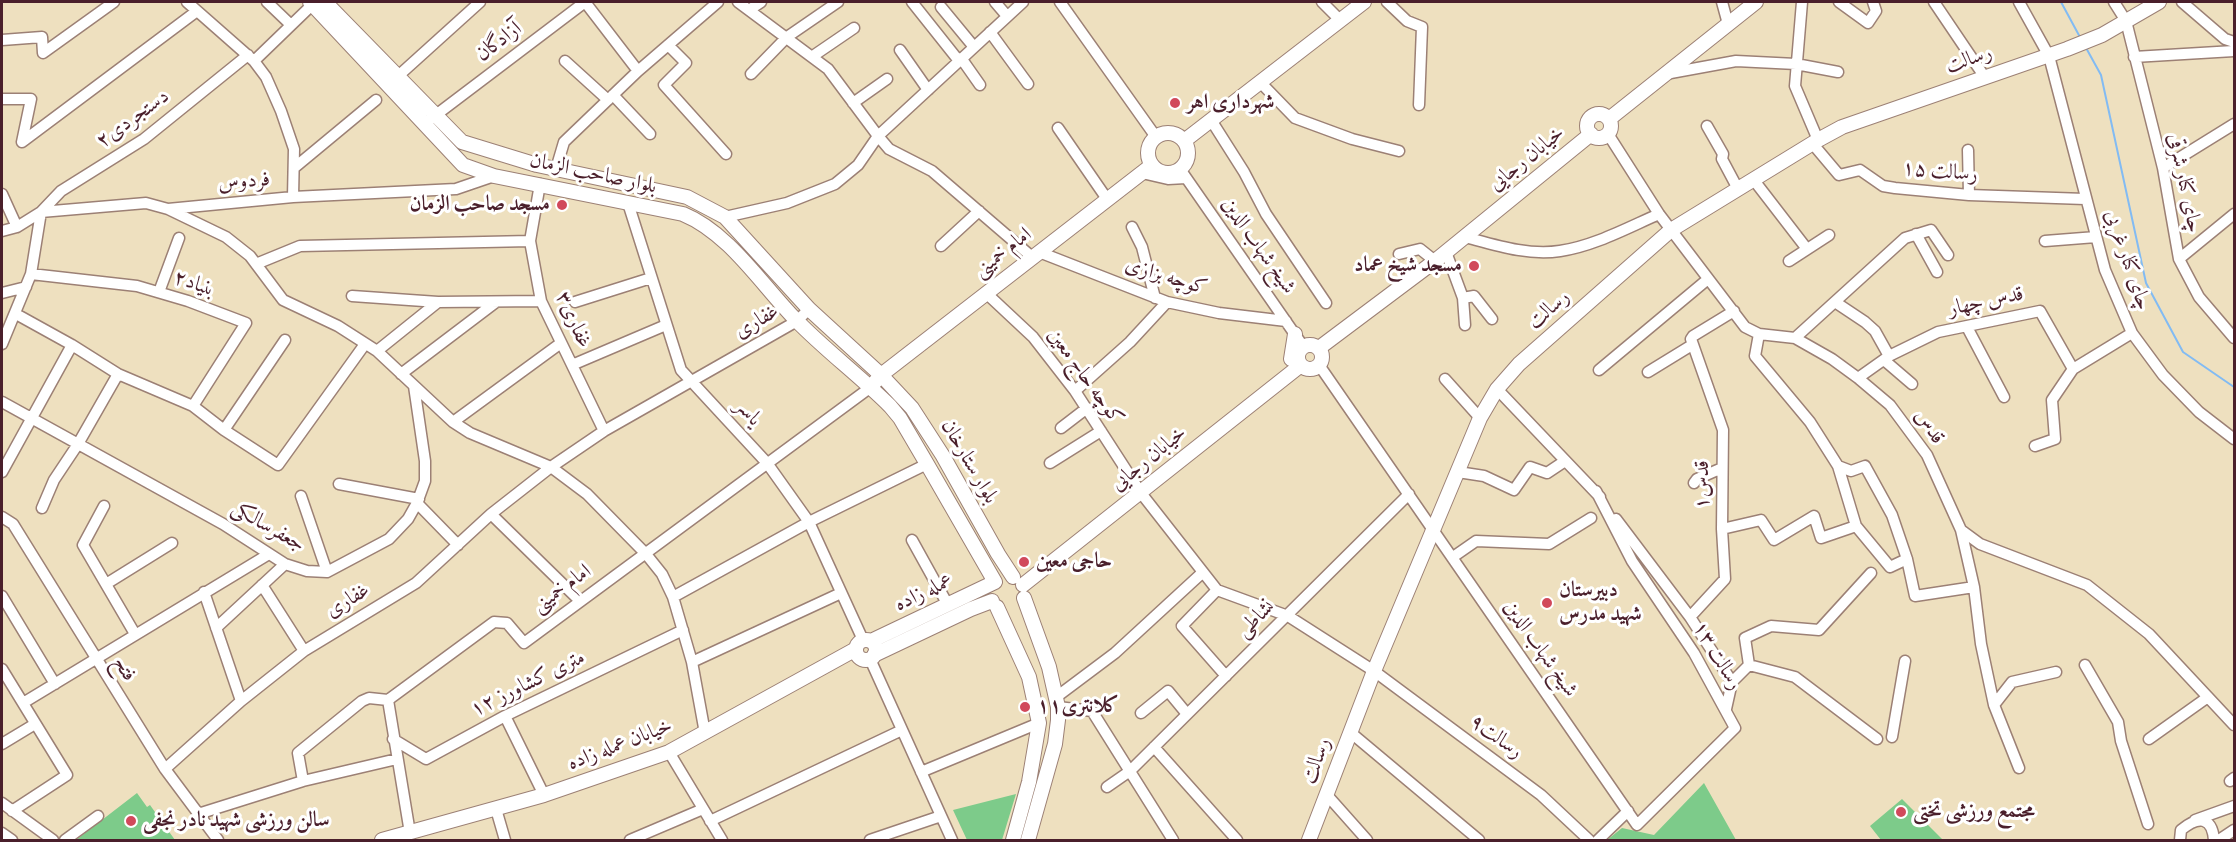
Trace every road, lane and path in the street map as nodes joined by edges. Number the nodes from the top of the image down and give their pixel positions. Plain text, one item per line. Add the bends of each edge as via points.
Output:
1 (114, 2) edge
2 (187, 2) edge
3 (267, 2) edge
4 (316, 2) edge
5 (480, 2) edge
6 (585, 2) edge
7 (718, 2) edge
8 (738, 2) edge
9 (761, 2) edge
10 (838, 2) edge
11 (912, 2) edge
12 (995, 2) edge
13 (1023, 2) edge
14 (1060, 2) edge
15 (1322, 2) edge
16 (1364, 2) edge
17 (1387, 2) edge
18 (1722, 2) edge
19 (1756, 2) edge
20 (1839, 2) edge
21 (1872, 2) edge
22 (1934, 2) edge
23 (2019, 2) edge
24 (2114, 2) edge
25 (2159, 2) edge
26 (2182, 2) edge
27 (1805, 3) edge
28 (941, 7) dead end
29 (749, 10) junction
30 (197, 11) junction
31 (1007, 16) junction
32 (1340, 20) junction
33 (2126, 21) junction
34 (1728, 24) junction
35 (291, 25) junction
36 (854, 28) dead end
37 (990, 32) junction
38 (787, 38) junction
39 (2, 39) edge
40 (2232, 42) edge
41 (668, 45) junction
42 (974, 47) junction
43 (900, 50) dead end
44 (2235, 51) edge
45 (813, 56) junction
46 (2049, 56) junction
47 (2134, 57) junction
48 (251, 58) junction
49 (960, 60) junction
50 (565, 61) dead end
51 (1796, 64) junction
52 (638, 71) junction
53 (1838, 72) dead end
54 (751, 74) dead end
55 (1665, 74) junction
56 (1984, 76) junction
57 (397, 77) junction
58 (887, 79) dead end
59 (1260, 82) junction
60 (1028, 84) dead end
61 (981, 85) dead end
62 (928, 90) junction
63 (611, 98) junction
64 (2, 99) edge
65 (376, 100) dead end
66 (853, 104) junction
67 (1419, 105) dead end
68 (435, 114) junction
69 (1609, 119) junction
70 (1211, 120) junction
71 (424, 124) junction
72 (2234, 125) edge
73 (1707, 126) dead end
74 (1058, 128) dead end
75 (650, 134) dead end
76 (1590, 134) junction
77 (1608, 134) junction
78 (878, 136) junction
79 (1156, 137) junction
80 (1184, 141) junction
81 (1815, 142) junction
82 (1968, 150) dead end
83 (1399, 151) dead end
84 (726, 154) dead end
85 (294, 168) junction
86 (2163, 168) junction
87 (556, 169) junction
88 (1147, 169) junction
89 (1183, 173) junction
90 (494, 176) junction
91 (1754, 178) junction
92 (540, 184) junction
93 (1738, 189) junction
94 (2, 194) edge
95 (1969, 195) junction
96 (293, 197) junction
97 (1107, 199) junction
98 (2085, 199) junction
99 (628, 203) junction
100 (168, 209) junction
101 (979, 211) junction
102 (41, 212) junction
103 (1659, 214) junction
104 (2235, 214) edge
105 (725, 218) junction
106 (16, 227) junction
107 (1132, 227) dead end
108 (1671, 230) junction
109 (2, 231) edge
110 (1916, 234) junction
111 (1829, 235) dead end
112 (1465, 237) junction
113 (2096, 237) junction
114 (179, 238) dead end
115 (530, 241) junction
116 (2045, 241) dead end
117 (941, 246) dead end
118 (1807, 249) junction
119 (1035, 254) junction
120 (1399, 254) dead end
121 (1948, 255) dead end
122 (1440, 257) junction
123 (2179, 259) junction
124 (1789, 261) dead end
125 (256, 264) junction
126 (1937, 272) dead end
127 (31, 274) junction
128 (651, 278) junction
129 (1708, 279) junction
130 (26, 287) junction
131 (159, 292) junction
132 (986, 292) junction
133 (2, 293) edge
134 (352, 296) dead end
135 (1155, 298) junction
136 (1463, 298) junction
137 (438, 302) junction
138 (496, 302) junction
139 (541, 302) junction
140 (575, 302) dead end
141 (1835, 302) junction
142 (1167, 303) junction
143 (1326, 303) dead end
144 (809, 309) junction
145 (1734, 311) junction
146 (14, 317) junction
147 (1492, 319) dead end
148 (797, 321) junction
149 (1287, 321) junction
150 (666, 325) junction
151 (1465, 325) dead end
152 (2, 326) edge
153 (1967, 327) junction
154 (2132, 333) junction
155 (1295, 334) junction
156 (1759, 334) junction
157 (1795, 338) junction
158 (2235, 338) edge
159 (285, 340) dead end
160 (561, 343) junction
161 (2, 344) edge
162 (365, 344) junction
163 (72, 345) junction
164 (1692, 345) junction
165 (1303, 346) junction
166 (1319, 348) junction
167 (377, 351) junction
168 (1886, 358) junction
169 (572, 365) junction
170 (1301, 365) junction
171 (1319, 365) junction
172 (2073, 369) junction
173 (1599, 370) dead end
174 (1648, 372) dead end
175 (1289, 373) junction
176 (401, 374) junction
177 (118, 375) junction
178 (881, 375) junction
179 (1858, 378) junction
180 (1445, 379) dead end
181 (693, 381) junction
182 (1912, 384) dead end
183 (414, 386) junction
184 (871, 387) junction
185 (1497, 389) junction
186 (1075, 391) junction
187 (2004, 397) dead end
188 (2, 402) edge
189 (193, 406) junction
190 (1087, 408) junction
191 (31, 418) junction
192 (1480, 418) junction
193 (453, 422) junction
194 (1061, 428) dead end
195 (224, 430) junction
196 (604, 431) junction
197 (1101, 431) junction
198 (2235, 438) edge
199 (78, 444) junction
200 (2035, 446) dead end
201 (1565, 461) junction
202 (767, 463) junction
203 (1050, 463) dead end
204 (927, 464) junction
205 (1838, 466) junction
206 (551, 467) junction
207 (1722, 468) junction
208 (2, 472) edge
209 (1458, 472) junction
210 (1694, 483) dead end
211 (339, 484) dead end
212 (1596, 491) junction
213 (1141, 493) junction
214 (1409, 494) junction
215 (301, 496) dead end
216 (418, 501) junction
217 (104, 506) dead end
218 (42, 508) dead end
219 (491, 514) junction
220 (2, 517) edge
221 (1592, 518) dead end
222 (809, 522) junction
223 (1856, 526) junction
224 (1433, 529) junction
225 (1722, 529) junction
226 (1961, 530) junction
227 (912, 540) dead end
228 (172, 543) dead end
229 (458, 545) junction
230 (269, 554) junction
231 (646, 554) junction
232 (1453, 557) junction
233 (1907, 559) junction
234 (285, 564) junction
235 (327, 572) junction
236 (1202, 573) junction
237 (1871, 573) dead end
238 (995, 582) junction
239 (105, 584) junction
240 (262, 585) junction
241 (1974, 586) junction
242 (1020, 587) junction
243 (1217, 590) junction
244 (204, 592) junction
245 (842, 593) junction
246 (2, 596) edge
247 (673, 597) junction
248 (580, 601) junction
249 (994, 604) junction
250 (948, 605) junction
251 (1288, 616) junction
252 (1690, 617) junction
253 (216, 628) junction
254 (683, 630) junction
255 (135, 634) junction
256 (867, 649) junction
257 (304, 651) junction
258 (95, 659) junction
259 (1905, 661) dead end
260 (692, 662) junction
261 (1749, 665) junction
262 (2085, 665) dead end
263 (2, 669) edge
264 (1374, 671) junction
265 (2056, 672) dead end
266 (1226, 676) junction
267 (1732, 682) junction
268 (55, 684) junction
269 (2208, 698) junction
270 (388, 700) junction
271 (241, 701) junction
272 (23, 703) junction
273 (1056, 703) junction
274 (1994, 705) junction
275 (1726, 709) junction
276 (1141, 713) dead end
277 (1187, 714) junction
278 (505, 716) junction
279 (2232, 719) edge
280 (1039, 723) junction
281 (35, 724) junction
282 (902, 730) junction
283 (1350, 732) junction
284 (705, 733) junction
285 (1892, 737) dead end
286 (393, 739) junction
287 (1877, 739) dead end
288 (2149, 739) dead end
289 (2, 744) edge
290 (1154, 747) junction
291 (669, 752) junction
292 (397, 759) junction
293 (2019, 768) dead end
294 (165, 769) junction
295 (1130, 771) junction
296 (921, 772) junction
297 (303, 781) junction
298 (1107, 787) dead end
299 (544, 795) junction
300 (1327, 795) junction
301 (2, 803) edge
302 (2235, 806) edge
303 (496, 809) junction
304 (703, 809) junction
305 (12, 811) junction
306 (1628, 811) junction
307 (198, 814) junction
308 (98, 816) dead end
309 (941, 816) junction
310 (710, 821) junction
311 (2191, 822) junction
312 (2148, 824) dead end
313 (2235, 830) edge
314 (2, 833) edge
315 (410, 833) junction
316 (1032, 838) edge
317 (12, 840) edge
318 (53, 840) edge
319 (65, 840) edge
320 (218, 840) edge
321 (382, 840) edge
322 (505, 840) edge
323 (630, 840) edge
324 (722, 840) edge
325 (870, 840) edge
326 (952, 840) edge
327 (1013, 840) edge
328 (1173, 840) edge
329 (1237, 840) edge
330 (1309, 840) edge
331 (1367, 840) edge
332 (1479, 840) edge
333 (1589, 840) edge
334 (1598, 840) edge
335 (2180, 840) edge
336 (2214, 840) edge
337 (2219, 840) edge

1 - 39 street via 44,53 42,37
2 - 30 street
3 - 35 street
4 - 35 street, دستجردی۲
4 - 57 main road, بلوار صاحب الزمان
4 - 71 main road, بلوار صاحب الزمان
5 - 57 street
6 - 52 street
6 - 68 street, آزادگان
7 - 41 street
8 - 29 street, کوچه بزازی
9 - 29 street
10 - 38 street
11 - 49 street
12 - 31 street
13 - 31 street
14 - 79 street
15 - 32 street
16 - 32 main road
17 - 67 street via 1407,21 1422,27
18 - 34 street
19 - 34 main road
20 - 21 street via 1868,23 1876,11
22 - 56 street
23 - 46 street, چای کنار غربی
24 - 33 street, چای کنار شرقی
25 - 33 main road
26 - 40 street
27 - 51 street
28 - 42 street
29 - 38 street, کوچه بزازی
30 - 48 street
30 - 64 street via 22,142 31,99
31 - 37 street
32 - 59 main road
33 - 46 main road, رسالت
33 - 47 street, چای کنار شرقی
34 - 55 main road
35 - 48 street, دستجردی۲
36 - 45 street
37 - 42 street
37 - 60 street
38 - 45 street, کوچه بزازی
38 - 54 street
41 - 52 street
41 - 84 street via 686,63 664,85
42 - 49 street
43 - 62 street
44 - 47 street
45 - 66 street, کوچه بزازی via 828,69
46 - 56 main road, رسالت
46 - 98 street, چای کنار غربی
47 - 86 street, چای کنار شرقی
48 - 85 street via 266,77 281,111 294,149
48 - 102 street, دستجردی۲ via 144,139 61,191
49 - 61 street
49 - 62 street
50 - 63 street
51 - 53 street
51 - 55 street via 1736,61
51 - 81 street via 1795,86
52 - 63 street
55 - 69 main road
56 - 81 main road, رسالت via 1842,127
57 - 68 main road, بلوار صاحب الزمان
58 - 66 street
59 - 70 main road
59 - 83 street via 1295,118
62 - 78 street
63 - 75 street
63 - 87 street via 564,142
65 - 85 street
66 - 78 street, کوچه بزازی
68 - 71 street, آزادگان
68 - 87 main road, بلوار صاحب الزمان via 462,142
69 - 76 main road via 1599,114 1592,117 1587,123
69 - 77 main road
70 - 80 main road
70 - 143 street via 1266,214
71 - 90 main road, بلوار صاحب الزمان via 463,165
72 - 86 street
73 - 93 street
74 - 97 street
76 - 77 main road via 1598,138
76 - 112 main road, خیابان رجایی
77 - 103 street
78 - 101 street, کوچه بزازی via 889,149 932,171
78 - 105 street via 858,165 835,184 787,203
79 - 80 main road via 1167,133
79 - 88 main road via 1149,147
80 - 89 main road via 1188,153
81 - 91 main road, رسالت
81 - 95 street, رسالت ۱۵ via 1839,175 1860,170 1883,186
82 - 95 street
85 - 96 street
86 - 123 street, چای کنار شرقی
87 - 105 main road, بلوار صاحب الزمان via 687,197
88 - 89 main road
88 - 97 main road, امام خمینی
89 - 149 street, شیخ شهاب الدین
90 - 92 main road, بلوار صاحب الزمان
90 - 96 street, فردوس via 456,189
91 - 93 main road, رسالت
91 - 118 street
92 - 99 main road, بلوار صاحب الزمان
92 - 115 street, غفاری۳
93 - 108 main road, رسالت
94 - 106 street
95 - 98 street, رسالت ۱۵
96 - 100 street, فردوس
97 - 119 main road, امام خمینی
98 - 113 street, چای کنار غربی
99 - 128 street, یاسر
99 - 148 main road, بلوار صاحب الزمان via 698,220 715,232
100 - 102 street, فردوس via 146,203
100 - 125 street via 226,237
101 - 117 street
101 - 119 street, کوچه بزازی
102 - 106 street, فردوس
102 - 127 street
103 - 108 street
103 - 112 street via 1559,252 1509,249
104 - 123 street
105 - 144 main road, بلوار صاحب الزمان
106 - 109 street, فردوس
107 - 135 street via 1142,247
108 - 129 street
108 - 185 main road, رسالت via 1519,364
110 - 121 street via 1931,230
110 - 126 street
110 - 141 street via 1905,238
111 - 118 street
112 - 122 main road, خیابان رجایی
113 - 116 street
113 - 154 street, چای کنار غربی via 2105,270
114 - 131 street
115 - 125 street via 300,246
115 - 139 street, غفاری۳
118 - 124 street
119 - 132 main road, امام خمینی
119 - 135 street, کوچه بزازی
120 - 122 street via 1420,249
122 - 136 street
122 - 166 main road, خیابان رجایی
123 - 158 street, چای کنار شرقی via 2199,297
125 - 162 street via 284,300
127 - 130 street
127 - 131 street, بنیاد۲
128 - 140 street
128 - 150 street, یاسر
129 - 145 street
129 - 173 street
130 - 133 street
130 - 146 street
131 - 189 street, بنیاد۲ via 246,323
132 - 178 main road, امام خمینی
132 - 186 street, کوچه حاج معین via 1033,337
134 - 137 street
135 - 142 street, کوچه بزازی
136 - 147 street via 1474,296
136 - 151 street
137 - 138 street
137 - 167 street
138 - 139 street
138 - 176 street
139 - 160 street, غفاری۳
141 - 157 street
141 - 168 street via 1875,331
142 - 149 street, کوچه بزازی
142 - 186 street
144 - 148 street, غفاری
144 - 178 main road, بلوار صاحب الزمان
145 - 156 street via 1745,327
145 - 164 street via 1693,336
146 - 152 street
146 - 161 street
146 - 163 street
148 - 181 street, غفاری
148 - 184 main road, بلوار صاحب الزمان
149 - 155 street, شیخ شهاب الدین
150 - 169 street
150 - 181 street, یاسر via 681,370
153 - 168 street, قدس چهار via 1938,332
153 - 172 street, قدس چهار via 2040,310
153 - 187 street
154 - 172 street
154 - 198 street, چای کنار غربی via 2170,383 2199,412
155 - 165 street, شیخ شهاب الدین
155 - 175 main road
156 - 157 street, قدس
156 - 205 street via 1755,356 1810,422
157 - 179 street, قدس
159 - 195 street
160 - 169 street, غفاری۳
160 - 193 street
162 - 167 street
162 - 195 street via 278,465
163 - 177 street
163 - 191 street
164 - 174 street
164 - 207 street, قدس۱ via 1723,430
165 - 166 main road
165 - 170 main road via 1298,357
166 - 171 main road via 1323,357
167 - 176 street
168 - 179 street, قدس چهار
168 - 182 street
169 - 196 street, غفاری۳
170 - 171 main road via 1310,369
170 - 175 main road, خیابان رجایی
171 - 214 street, شیخ شهاب الدین
172 - 200 street via 2052,400 2055,439
175 - 213 main road, خیابان رجایی
176 - 183 street
177 - 189 street
177 - 199 street
178 - 184 main road, امام خمینی
178 - 242 main road, بلوار ستارخان via 912,408
179 - 226 street, قدس via 1890,405 1927,455
180 - 192 street
181 - 196 street, غفاری
181 - 202 street, یاسر
183 - 193 street
183 - 216 street via 426,461
184 - 202 street, امام خمینی
184 - 204 main road, بلوار ستارخان via 900,418
185 - 192 main road, رسالت
185 - 201 street, رسالت ۱۳
186 - 190 street, کوچه حاج معین
188 - 191 street, جعفرسالکی
189 - 195 street
190 - 194 street
190 - 197 street, کوچه حاج معین
191 - 199 street, جعفرسالکی
191 - 208 street
192 - 209 main road, رسالت
193 - 206 street
196 - 206 street, غفاری
197 - 203 street
197 - 213 street, کوچه حاج معین
199 - 218 street via 54,480
199 - 230 street, جعفرسالکی via 224,524
201 - 209 street via 1547,473 1530,467 1514,490 1484,476
201 - 212 street, رسالت ۱۳
202 - 222 street, یاسر
202 - 231 street, امام خمینی
204 - 222 street
204 - 238 main road, بلوار ستارخان
205 - 223 street
205 - 233 street via 1851,471 1865,465 1892,515
206 - 219 street, غفاری
206 - 231 street via 587,494
207 - 210 street
207 - 225 street, قدس۱
209 - 224 main road, رسالت
211 - 216 street
212 - 252 street, رسالت ۱۳
212 - 275 street, رسالت ۱۳ via 1632,561 1694,653
213 - 236 street, کوچه حاج معین
213 - 242 main road, خیابان رجایی
214 - 224 street, شیخ شهاب الدین
214 - 251 street, نشاطی
215 - 235 street
216 - 229 street
216 - 235 street via 389,539
217 - 239 street via 83,545
219 - 229 street, غفاری
219 - 248 street
220 - 258 street, فتح via 13,524
221 - 232 street via 1549,544 1476,541
222 - 245 street, یاسر
222 - 247 street
223 - 225 street via 1821,538 1814,516 1774,540 1761,520
223 - 233 street via 1890,567
224 - 232 street, شیخ شهاب الدین
224 - 264 main road, رسالت
225 - 252 street, قدس۱ via 1725,579
226 - 241 street, قدس
226 - 269 street via 1980,544 2087,585 2150,634
227 - 250 street
228 - 239 street
229 - 257 street, غفاری via 416,583
230 - 234 street, جعفرسالکی
230 - 244 street
231 - 247 street
231 - 248 street, امام خمینی
232 - 306 street, شیخ شهاب الدین
233 - 241 street via 1915,596
234 - 235 street, جعفرسالکی
234 - 240 street
236 - 243 street, کوچه حاج معین
236 - 273 street
237 - 261 street via 1819,630 1770,626 1745,638
238 - 242 main road via 1006,576
238 - 249 main road via 991,588
238 - 250 main road, عمله زاده
239 - 255 street
240 - 253 street
240 - 257 street
241 - 274 street, قدس
242 - 249 main road via 1016,609 1003,610
242 - 273 main road, بلوار ستارخان via 1049,667
243 - 251 street, رسالت۹
243 - 266 street via 1182,626
244 - 253 street
244 - 255 street
245 - 256 street, یاسر
245 - 260 street
246 - 268 street
247 - 254 street
248 - 270 street, امام خمینی via 524,643 507,623 494,622
249 - 256 main road, عمله زاده
249 - 280 main road via 1029,677
250 - 256 main road, عمله زاده
251 - 264 street, رسالت۹
251 - 266 street, نشاطی
252 - 267 street, رسالت ۱۳
253 - 271 street
254 - 260 street
254 - 278 street, ۱۲ متری کشاورز
255 - 258 street
256 - 282 street, یاسر
256 - 284 main road, خیابان عمله زاده
257 - 271 street, غفاری
258 - 268 street
258 - 294 street, فتح
259 - 285 street
260 - 284 street
261 - 267 street
261 - 287 street via 1795,677
262 - 312 street via 2118,722
263 - 272 street
264 - 283 main road, رسالت
264 - 333 street, رسالت۹ via 1541,795
265 - 274 street via 2012,682
266 - 277 street, نشاطی
267 - 275 street, رسالت ۱۳
268 - 272 street
269 - 279 street
269 - 288 street
270 - 286 street
270 - 297 street via 362,701 298,753
271 - 294 street, غفاری
272 - 281 street
273 - 295 street via 1092,711
273 - 316 main road, بلوار ستارخان via 1055,744
274 - 293 street, قدس
275 - 306 street via 1735,728 1637,825
276 - 277 street via 1168,692
277 - 290 street, نشاطی
278 - 286 street, ۱۲ متری کشاورز via 426,759
278 - 299 street
280 - 296 street
280 - 327 main road via 1029,782
281 - 289 street
281 - 305 street via 67,775
282 - 296 street, یاسر
282 - 310 street
283 - 300 main road, رسالت
283 - 332 street
284 - 291 main road, خیابان عمله زاده
286 - 292 street
290 - 295 street, نشاطی
290 - 329 street
291 - 299 main road, خیابان عمله زاده
291 - 304 street
292 - 297 street
292 - 315 street
294 - 307 street, فتح
295 - 298 street, نشاطی
295 - 328 street
296 - 309 street, یاسر
297 - 307 street
299 - 303 main road, خیابان عمله زاده
300 - 330 main road, رسالت
300 - 331 street
301 - 305 street
302 - 311 street
303 - 315 main road, خیابان عمله زاده
303 - 322 street
304 - 310 street
304 - 323 street
305 - 318 street
306 - 334 street
307 - 320 street, فتح
308 - 319 street
309 - 325 street
309 - 326 street, یاسر
310 - 324 street
311 - 335 street via 2181,830
311 - 336 street via 2207,822
313 - 337 street
314 - 317 street
315 - 321 main road, خیابان عمله زاده

